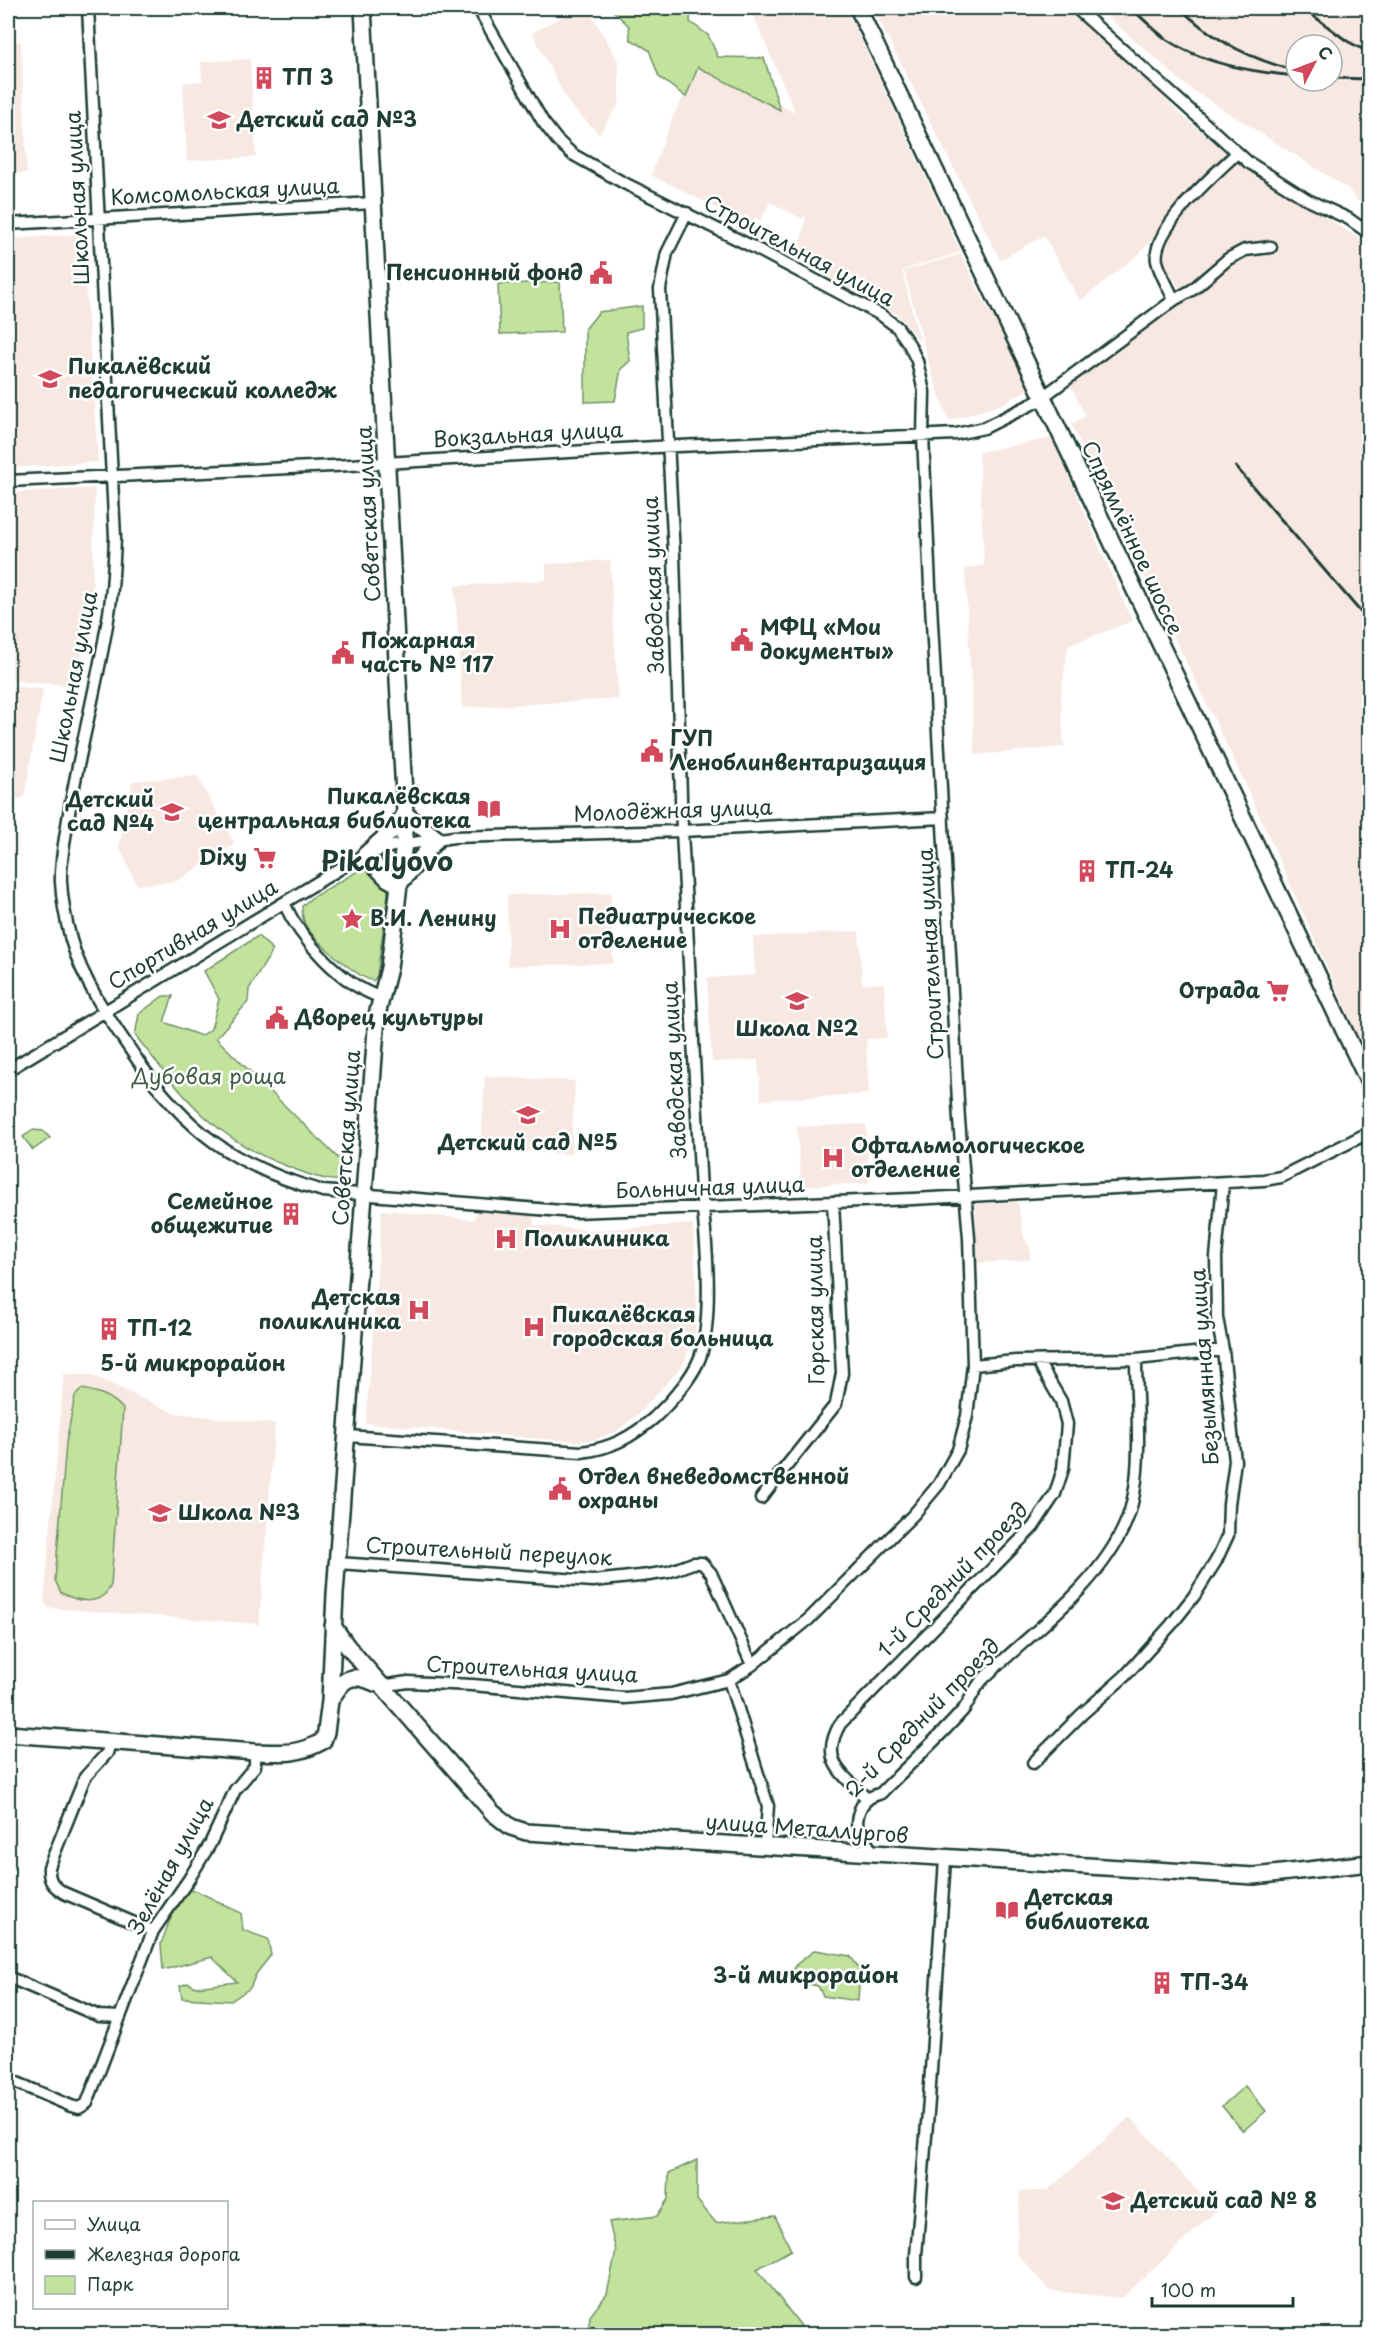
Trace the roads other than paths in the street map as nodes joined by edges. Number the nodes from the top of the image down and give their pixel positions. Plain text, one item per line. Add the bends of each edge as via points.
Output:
1 (88, 8) edge
2 (363, 8) edge
3 (478, 8) edge
4 (858, 8) edge
5 (1076, 8) edge
6 (1237, 153) junction
7 (373, 203) junction
8 (687, 213) junction
9 (98, 219) junction
10 (8, 224) edge
11 (1370, 234) edge
12 (1271, 247) dead end
13 (1174, 300) junction
14 (1042, 398) junction
15 (923, 436) junction
16 (668, 447) junction
17 (387, 463) junction
18 (112, 477) junction
19 (8, 481) edge
20 (405, 813) junction
21 (943, 819) junction
22 (682, 831) junction
23 (436, 839) junction
24 (404, 843) junction
25 (365, 855) junction
26 (399, 885) junction
27 (284, 903) junction
28 (380, 997) junction
29 (105, 1011) junction
30 (8, 1070) edge
31 (1370, 1085) edge
32 (1370, 1132) edge
33 (1223, 1183) junction
34 (365, 1195) junction
35 (965, 1196) junction
36 (833, 1202) junction
37 (703, 1208) junction
38 (1223, 1350) junction
39 (1136, 1359) junction
40 (1038, 1362) junction
41 (973, 1365) junction
42 (347, 1436) junction
43 (761, 1498) dead end
44 (338, 1563) junction
45 (333, 1626) junction
46 (752, 1665) junction
47 (729, 1680) junction
48 (381, 1686) junction
49 (330, 1701) junction
50 (8, 1734) edge
51 (111, 1741) junction
52 (255, 1752) junction
53 (1033, 1762) dead end
54 (867, 1799) junction
55 (765, 1846) junction
56 (873, 1854) junction
57 (945, 1859) junction
58 (1370, 1863) edge
59 (153, 1931) junction
60 (8, 1977) edge
61 (120, 2017) junction
62 (8, 2079) edge
63 (916, 2277) dead end

1 - 9 street, Школьная улица
2 - 7 street, Советская улица
3 - 8 street, Строительная улица via 557,140 572,154
4 - 14 street, Спрямлённое шоссе
5 - 6 street
6 - 11 street via 1308,200 1349,219
6 - 13 street via 1201,186 1157,246 1157,262
7 - 9 street, Комсомольская улица
7 - 17 street, Советская улица
8 - 15 street, Строительная улица via 860,302 897,327 917,361 924,392
8 - 16 street, Заводская улица via 667,253 660,289
9 - 10 street, Комсомольская улица
9 - 18 street, Школьная улица
12 - 13 street, Вокзальная улица via 1245,250 1228,259
13 - 14 street, Вокзальная улица
14 - 15 street, Вокзальная улица via 984,428
14 - 31 street, Спрямлённое шоссе
15 - 16 street, Вокзальная улица
15 - 21 street, Строительная улица
16 - 17 street, Вокзальная улица
16 - 22 street, Заводская улица
17 - 18 street, Вокзальная улица
17 - 20 street, Советская улица
18 - 19 street, Вокзальная улица
18 - 29 street, Школьная улица via 115,537 108,619 74,780 61,881 71,942
20 - 23 street
20 - 24 street, Советская улица
20 - 25 street via 395,828
21 - 22 street, Молодёжная улица
21 - 35 street, Строительная улица
22 - 23 street, Молодёжная улица
22 - 37 street, Заводская улица
23 - 24 street, Молодёжная улица
23 - 26 street
24 - 25 street, Спортивная улица
24 - 26 street, Советская улица
25 - 26 street
25 - 27 street, Спортивная улица
26 - 28 street, Советская улица via 389,968
27 - 28 street via 306,940 343,975 367,993
27 - 29 street, Спортивная улица
28 - 34 street, Советская улица
29 - 30 street, Спортивная улица
29 - 34 street, Школьная улица via 153,1083 175,1110 209,1140 252,1167 291,1182 323,1191
32 - 33 street, Больничная улица via 1281,1177
33 - 35 street, Больничная улица
33 - 38 street, Безымянная улица via 1216,1257 1217,1318
34 - 37 street, Больничная улица via 573,1212
34 - 42 street, Советская улица
35 - 36 street, Больничная улица
35 - 41 street, Строительная улица
36 - 37 street, Больничная улица
36 - 43 street, Горская улица via 842,1373 836,1404
37 - 42 street, Заводская улица via 708,1316 702,1353 666,1407 629,1438 581,1452
38 - 39 street
38 - 53 street, Безымянная улица via 1235,1461 1228,1535 1205,1579 1171,1625 1125,1676
39 - 40 street
39 - 54 street, 2-й Средний проезд via 1135,1492 1108,1556 1066,1602 981,1680 965,1707 881,1793
40 - 41 street
40 - 54 street, 1-й Средний проезд via 1061,1401 1066,1424 1063,1469 1055,1494 1034,1527 840,1724 830,1747 831,1757
41 - 46 street, Строительная улица via 958,1450 939,1484 809,1619
42 - 44 street, Советская улица
44 - 45 street, Советская улица
44 - 46 street, Строительный переулок via 593,1581 668,1572 702,1563 711,1573
45 - 48 street, улица Металлургов
45 - 49 street, Советская улица
46 - 47 street, Строительная улица
47 - 48 street, Строительная улица via 671,1694 624,1698 472,1685 408,1682
47 - 55 street via 768,1806
48 - 49 street via 354,1677 339,1687
48 - 55 street, улица Металлургов via 493,1813 511,1827 537,1834
49 - 52 street, Советская улица via 322,1741 306,1750
50 - 51 street, Советская улица
51 - 52 street, Советская улица
51 - 59 street via 107,1753 85,1777 49,1877 64,1893
52 - 59 street, Зелёная улица via 255,1766 235,1790 210,1844
54 - 56 street, 2-й Средний проезд via 856,1822
55 - 56 street, улица Металлургов
56 - 57 street, улица Металлургов
57 - 58 street, улица Металлургов via 1254,1876
57 - 63 street
59 - 61 street, Зелёная улица
60 - 61 street via 99,2016
61 - 62 street, Зелёная улица via 87,2103 79,2108

